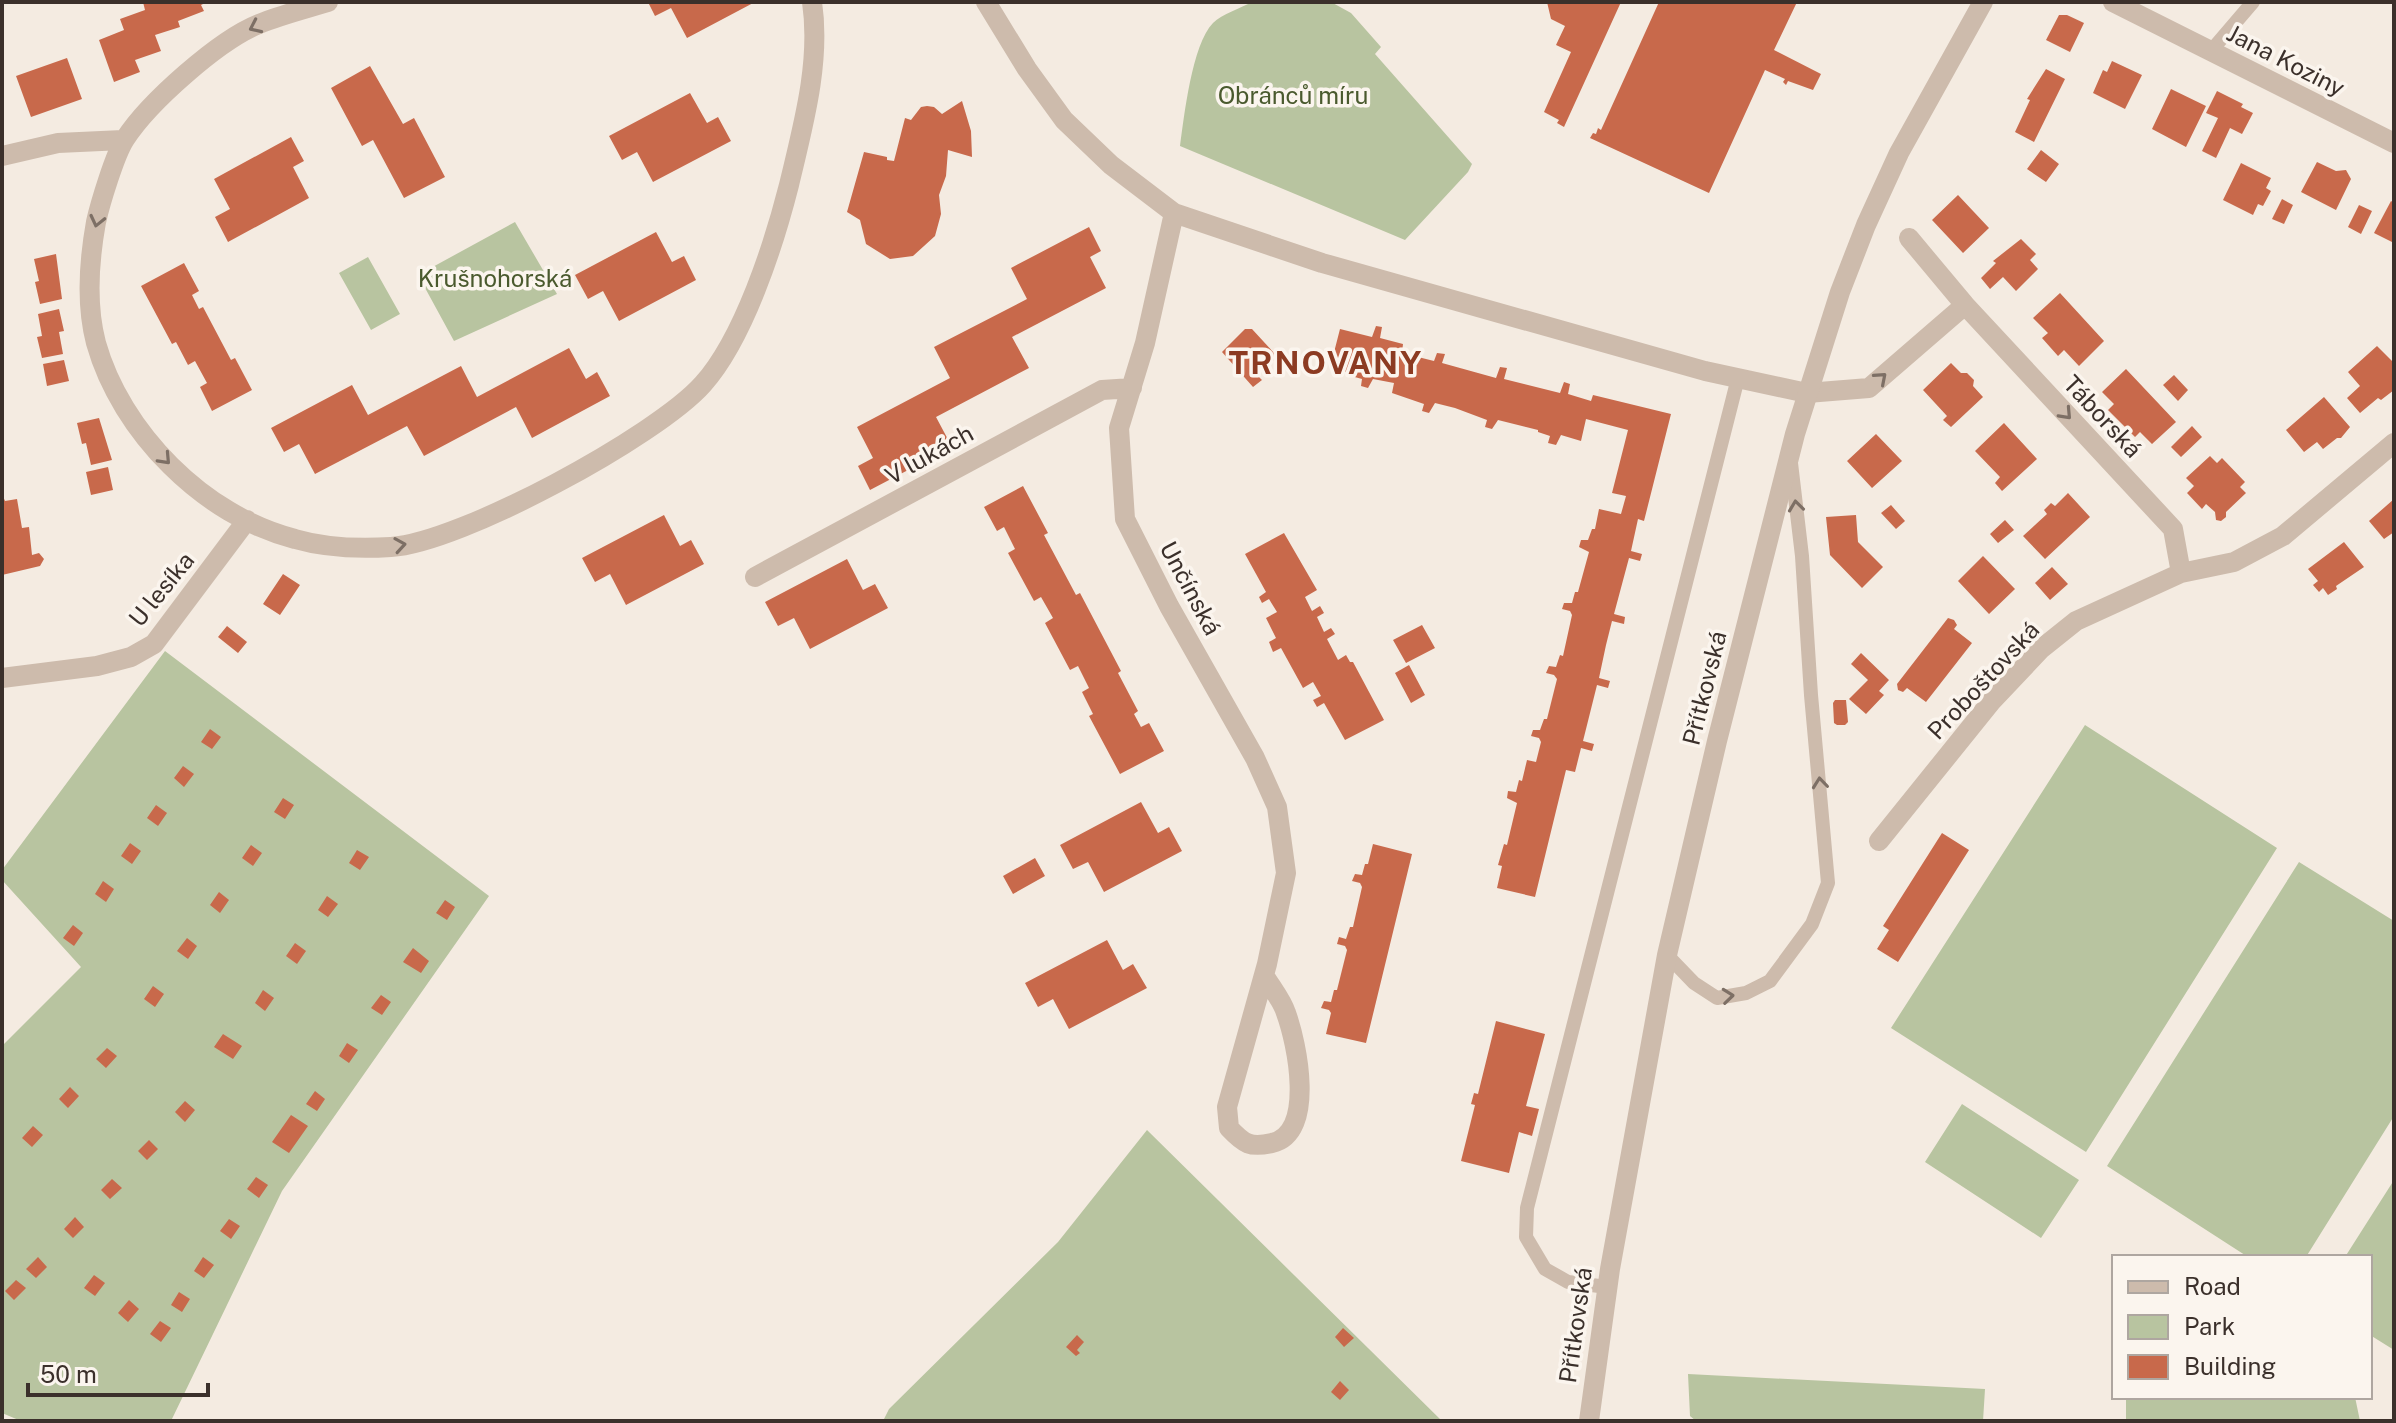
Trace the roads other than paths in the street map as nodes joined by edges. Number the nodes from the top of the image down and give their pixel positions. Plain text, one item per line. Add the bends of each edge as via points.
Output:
1 (328, 2) edge
2 (812, 2) edge
3 (986, 2) edge
4 (1983, 2) edge
5 (2113, 2) edge
6 (2253, 2) edge
7 (2211, 51) junction
8 (123, 140) junction
9 (2394, 143) edge
10 (2, 156) edge
11 (1174, 213) junction
12 (1909, 238) dead end
13 (1965, 305) junction
14 (1738, 378) junction
15 (1132, 388) junction
16 (1807, 393) junction
17 (2394, 443) edge
18 (1789, 455) junction
19 (247, 520) junction
20 (2181, 573) junction
21 (755, 577) dead end
22 (2, 678) edge
23 (1879, 841) dead end
24 (1667, 955) junction
25 (1264, 975) junction
26 (1607, 1287) junction
27 (1589, 1421) edge

1 -> 8 street via 256,25 232,39 170,86
19 -> 2 street via 293,539 342,547 395,547 443,536 546,488 681,405 716,366 744,315 780,220 805,120 816,32
3 - 11 street via 1064,120 1111,165
4 - 16 street, Přítkovská via 1899,153 1866,225
5 - 7 street, Jana Koziny
6 - 7 lane
7 - 9 street, Jana Koziny
8 - 10 street via 58,143
8 -> 19 street via 97,216 91,256 95,339 109,382 168,464 209,498
11 - 14 street via 1322,263
11 - 15 street, Unčínská
12 - 13 street, Táborská
16 -> 13 street via 1869,388
13 -> 20 street, Táborská via 2173,529
14 - 16 street
14 - 26 lane via 1527,1208 1526,1237 1545,1269 1568,1282
15 - 21 street, V lukách via 1102,390
15 - 25 street, Unčínská via 1119,428 1125,519 1277,807 1286,873
16 - 18 street, Přítkovská
17 - 20 street, Proboštovská via 2263,549 2234,562
18 - 24 street, Přítkovská
24 -> 18 lane via 1717,998 1746,993 1770,981 1779,969 1812,924 1828,883
19 - 22 street, U lesíka via 154,644 97,666
20 - 23 street, Proboštovská via 2076,621 2041,649 1991,702
24 - 26 street, Přítkovská
25 - 25 street, Unčínská via 1227,1107 1229,1128 1254,1146 1277,1142 1293,1129 1300,1111 1286,1011
26 - 27 street, Přítkovská

